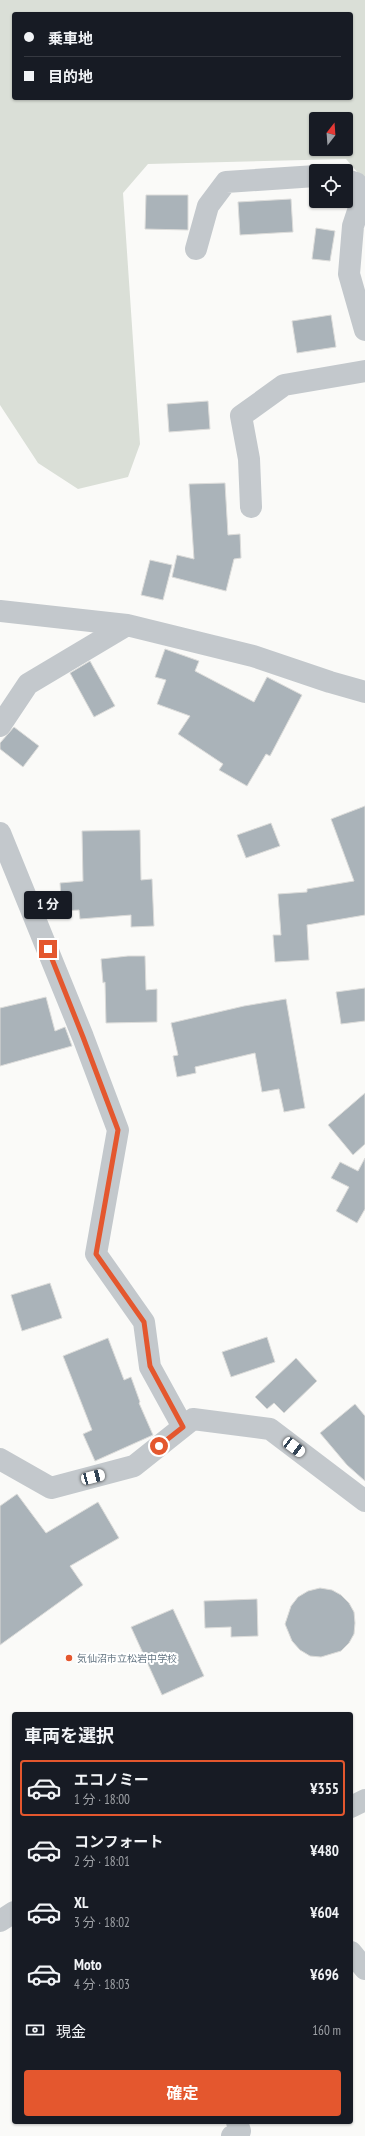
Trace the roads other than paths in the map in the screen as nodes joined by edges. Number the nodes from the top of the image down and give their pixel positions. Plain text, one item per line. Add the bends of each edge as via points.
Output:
1 (309, 176) edge
2 (353, 182) edge
3 (196, 249) dead end
4 (365, 330) edge
5 (365, 371) edge
6 (251, 507) dead end
7 (0, 610) edge
8 (128, 625) junction
9 (365, 692) edge
10 (0, 726) edge
11 (0, 833) edge
12 (183, 1427) junction
13 (0, 1459) edge
14 (365, 1501) edge
15 (365, 1800) edge
16 (353, 1806) edge
17 (12, 1913) edge
18 (0, 1921) edge
19 (353, 1954) edge
20 (365, 1969) edge
21 (238, 2124) edge
22 (232, 2136) edge

1 - 3 street via 226,182 208,206
2 - 4 street via 356,183 362,199 353,226 349,274
5 - 6 street via 284,385 241,416 249,459
7 - 8 street
8 - 9 street via 252,656
8 - 10 street via 28,684
11 - 12 street via 118,1130 96,1254 144,1322 150,1366
12 - 13 street via 134,1466 51,1488
12 - 14 street via 193,1419 270,1429
15 - 16 street
17 - 18 street
19 - 20 street
21 - 22 street via 240,2131

